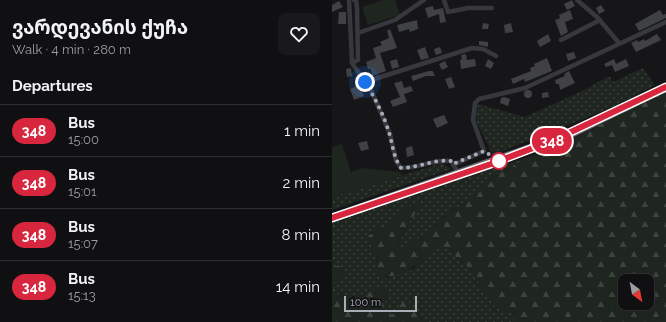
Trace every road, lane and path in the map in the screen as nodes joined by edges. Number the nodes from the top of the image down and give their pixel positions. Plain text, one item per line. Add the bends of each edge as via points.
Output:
1 (350, 0) edge
2 (354, 0) edge
3 (424, 0) edge
4 (444, 0) edge
5 (577, 0) edge
6 (492, 8) dead end
7 (600, 20) junction
8 (666, 22) edge
9 (358, 33) junction
10 (561, 40) dead end
11 (619, 43) junction
12 (496, 56) dead end
13 (352, 63) junction
14 (365, 82) junction
15 (666, 87) edge
16 (453, 164) junction
17 (459, 174) junction
18 (332, 218) edge

1 - 13 street
2 - 9 street
3 - 9 street via 395,20
4 - 6 street via 448,12 468,8
5 - 7 street
7 - 10 street
7 - 11 street
8 - 11 street
9 - 13 street via 358,60
11 - 16 street via 526,88 475,102 473,120 484,151
12 - 14 street via 483,49 472,48
13 - 14 street
14 - 16 street via 390,134 396,161 401,168 414,168 440,160 451,161
15 - 17 highway via 574,132
16 - 17 street
17 - 18 highway

